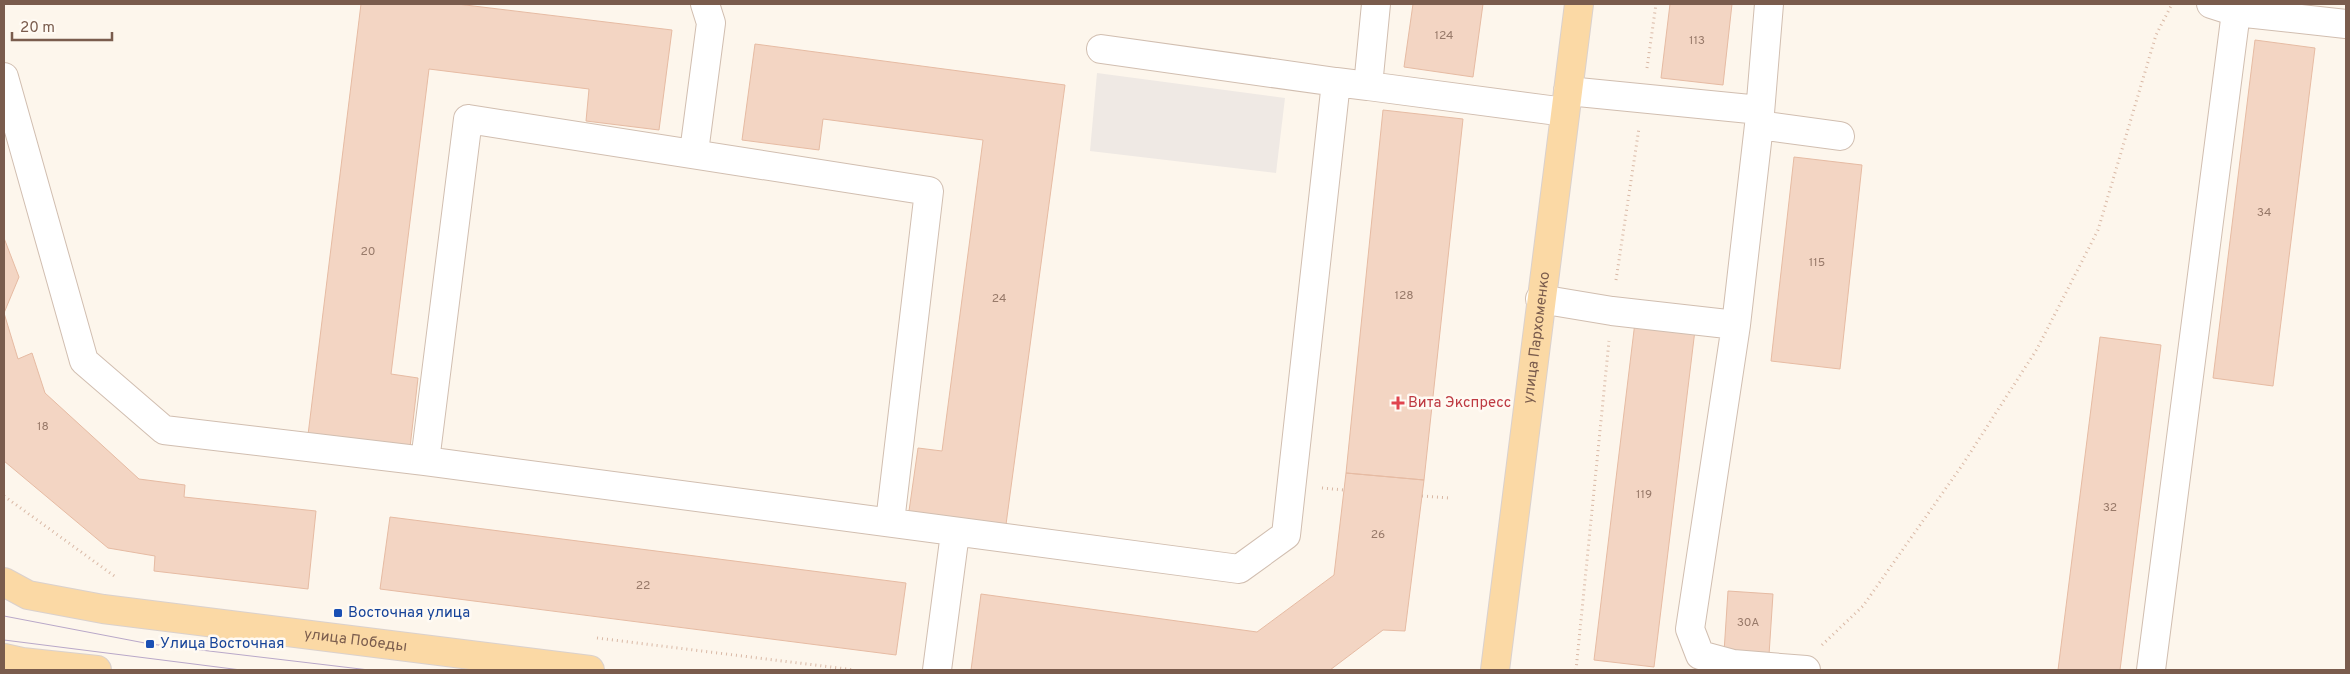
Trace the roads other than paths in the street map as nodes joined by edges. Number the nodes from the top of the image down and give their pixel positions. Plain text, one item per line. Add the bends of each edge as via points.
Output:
1 (705, 4) edge
2 (1376, 4) edge
3 (1579, 4) edge
4 (1769, 4) edge
5 (2223, 8) edge
6 (2346, 24) edge
7 (1101, 49) dead end
8 (4, 77) edge
9 (1336, 82) junction
10 (1368, 86) junction
11 (1566, 101) junction
12 (1760, 118) junction
13 (1840, 136) dead end
14 (694, 152) junction
15 (1540, 299) junction
16 (1736, 325) junction
17 (425, 461) junction
18 (890, 522) junction
19 (956, 533) junction
20 (4, 582) edge
21 (4, 658) edge
22 (98, 670) edge
23 (590, 670) edge
24 (937, 670) edge
25 (1494, 670) edge
26 (1801, 670) edge
27 (2151, 670) edge

1 - 14 lane via 711,23
2 - 10 lane
3 - 11 main road, улица Пархоменко
4 - 12 lane
5 - 6 lane
5 - 27 lane
7 - 9 lane
8 - 17 lane via 84,361 164,430
9 - 10 lane
9 - 19 lane via 1286,535 1239,569
10 - 11 lane
11 - 12 lane
11 - 15 main road, улица Пархоменко
12 - 13 lane
12 - 16 lane
14 - 17 lane via 468,118
14 - 18 lane via 929,191
15 - 16 lane
15 - 25 main road, улица Пархоменко
16 - 26 lane via 1690,629 1700,655 1733,664
17 - 18 lane
18 - 19 lane
19 - 24 lane
20 - 23 main road, улица Победы via 28,595 104,610
21 - 22 main road

